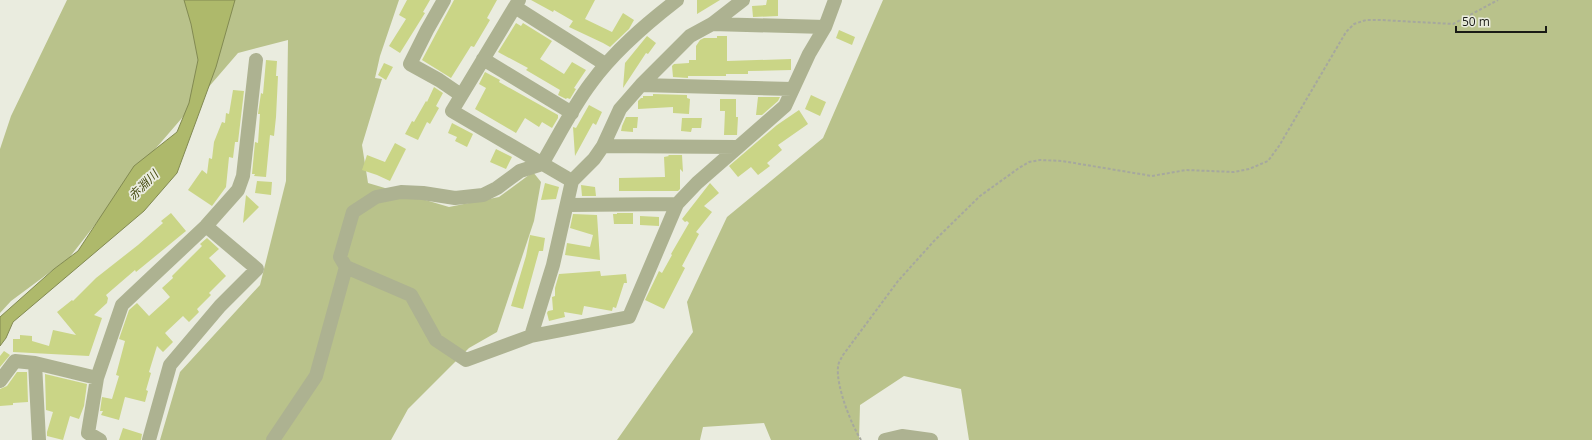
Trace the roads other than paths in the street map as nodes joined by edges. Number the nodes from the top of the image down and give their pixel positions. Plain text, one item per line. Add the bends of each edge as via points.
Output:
1 (444, 0) edge
2 (676, 0) edge
3 (743, 0) edge
4 (835, 0) edge
5 (517, 4) edge
6 (712, 24) junction
7 (825, 27) junction
8 (483, 59) junction
9 (256, 60) dead end
10 (605, 64) junction
11 (642, 85) junction
12 (792, 89) junction
13 (461, 95) junction
14 (572, 113) junction
15 (602, 146) junction
16 (737, 147) junction
17 (542, 164) junction
18 (572, 181) junction
19 (568, 204) junction
20 (677, 204) junction
21 (206, 226) junction
22 (346, 267) junction
23 (531, 336) junction
24 (35, 363) junction
25 (97, 378) junction
26 (0, 381) edge
27 (39, 440) edge
28 (100, 440) edge
29 (149, 440) edge
30 (273, 440) edge
31 (885, 440) edge
32 (931, 440) edge

1 - 13 street via 410,64
2 - 10 street
3 - 6 street
4 - 7 street
5 - 8 street
5 - 10 street
6 - 7 street
6 - 11 street via 690,36
7 - 12 street
8 - 13 street
8 - 14 street
9 - 21 street via 243,176 238,190
10 - 14 street
11 - 12 street
11 - 15 street via 620,109
12 - 16 street via 785,106
13 - 17 street via 452,111
14 - 17 street
15 - 16 street
15 - 18 street via 594,159
16 - 20 street
17 - 18 street
17 - 22 street via 520,171 483,195 455,198 401,192 376,197 352,212 340,257
18 - 19 street
19 - 20 street
19 - 23 street via 551,274
20 - 23 street via 629,317
21 - 25 street via 122,305
21 - 29 street via 257,269 220,306 170,365
22 - 23 street via 411,295 436,340 466,360
22 - 30 street via 316,376
24 - 25 street
24 - 26 street via 15,361
24 - 27 street
25 - 28 street via 88,433
31 - 32 street via 902,436

